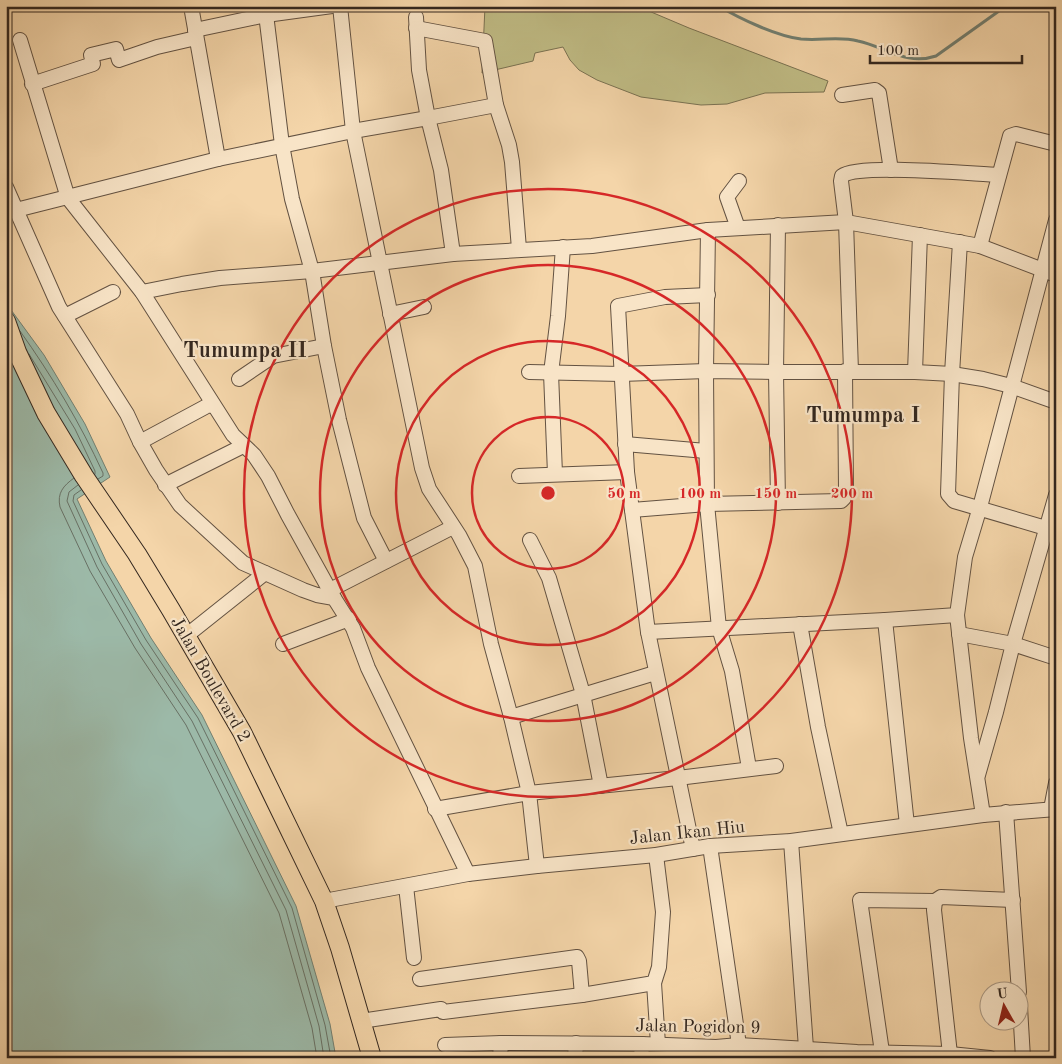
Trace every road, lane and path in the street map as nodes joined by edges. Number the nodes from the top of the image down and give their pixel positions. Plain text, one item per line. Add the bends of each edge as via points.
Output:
1 (191, 6) edge
2 (332, 6) edge
3 (340, 6) edge
4 (265, 11) edge
5 (196, 34) junction
6 (20, 40) dead end
7 (32, 84) junction
8 (842, 94) dead end
9 (496, 105) junction
10 (428, 118) junction
11 (353, 131) junction
12 (1056, 144) edge
13 (282, 146) junction
14 (218, 159) junction
15 (891, 170) junction
16 (999, 175) junction
17 (739, 181) dead end
18 (6, 187) edge
19 (68, 198) junction
20 (16, 210) junction
21 (1056, 220) edge
22 (846, 222) junction
23 (778, 225) junction
24 (738, 228) junction
25 (708, 230) junction
26 (920, 234) junction
27 (960, 242) junction
28 (980, 246) junction
29 (563, 247) junction
30 (519, 249) junction
31 (453, 254) junction
32 (380, 262) junction
33 (312, 271) junction
34 (1050, 273) edge
35 (113, 292) dead end
36 (142, 292) junction
37 (708, 295) junction
38 (424, 307) dead end
39 (390, 314) junction
40 (65, 316) junction
41 (6, 322) edge
42 (324, 346) junction
43 (706, 371) junction
44 (848, 371) junction
45 (529, 372) dead end
46 (776, 372) junction
47 (915, 372) junction
48 (552, 373) junction
49 (621, 374) junction
50 (952, 374) junction
51 (239, 379) dead end
52 (1011, 386) junction
53 (1056, 402) edge
54 (213, 406) junction
55 (140, 442) junction
56 (626, 444) junction
57 (243, 446) junction
58 (706, 451) junction
59 (627, 472) junction
60 (555, 474) junction
61 (519, 476) dead end
62 (166, 485) junction
63 (1056, 495) edge
64 (778, 503) junction
65 (707, 504) junction
66 (980, 508) junction
67 (632, 510) junction
68 (453, 527) junction
69 (1052, 530) edge
70 (530, 540) dead end
71 (386, 561) junction
72 (265, 573) junction
73 (332, 594) junction
74 (958, 615) junction
75 (349, 619) junction
76 (885, 620) junction
77 (800, 624) junction
78 (719, 628) junction
79 (648, 632) junction
80 (959, 634) junction
81 (186, 636) junction
82 (283, 644) dead end
83 (1013, 644) junction
84 (1056, 658) edge
85 (655, 672) junction
86 (583, 694) junction
87 (511, 716) junction
88 (776, 766) dead end
89 (749, 768) junction
90 (978, 775) junction
91 (678, 778) junction
92 (1056, 783) edge
93 (601, 786) junction
94 (529, 793) junction
95 (435, 809) junction
96 (1053, 809) edge
97 (1006, 812) junction
98 (983, 815) junction
99 (907, 825) junction
100 (841, 834) junction
101 (791, 841) junction
102 (710, 846) junction
103 (693, 849) junction
104 (656, 855) junction
105 (537, 866) junction
106 (468, 874) junction
107 (406, 886) junction
108 (1013, 900) junction
109 (324, 901) junction
110 (936, 901) junction
111 (414, 958) dead end
112 (420, 979) dead end
113 (1017, 982) edge
114 (654, 983) junction
115 (582, 995) junction
116 (362, 1021) junction
117 (1021, 1032) edge
118 (501, 1043) junction
119 (576, 1043) junction
120 (658, 1044) junction
121 (445, 1045) dead end
122 (739, 1045) junction
123 (806, 1048) junction
124 (460, 1051) edge
125 (642, 1051) edge
126 (713, 1052) edge
127 (784, 1052) edge
128 (882, 1052) junction
129 (950, 1054) junction
130 (856, 1055) edge
131 (925, 1056) edge
132 (372, 1058) edge
133 (500, 1058) edge
134 (575, 1058) edge
135 (990, 1058) edge
136 (1023, 1058) edge

1 - 5 street
2 - 4 street
3 - 11 street
4 - 5 street
4 - 13 street
5 - 7 street via 119,60 116,49 106,50 90,55 93,64
5 - 14 street
6 - 7 street
7 - 19 street
8 - 15 street via 875,90 879,93
9 - 10 street
9 - 10 street via 484,40 416,22 419,70
9 - 30 street via 511,153
10 - 11 street
10 - 31 street via 441,170
11 - 13 street
11 - 32 street
12 - 16 street via 1011,135
13 - 14 street
13 - 33 street via 292,199
14 - 19 street
15 - 16 street
15 - 22 street via 854,172 842,176
16 - 28 street
17 - 24 street via 727,197
18 - 20 street
19 - 20 street
19 - 36 street
20 - 40 street
21 - 34 street
22 - 23 street
22 - 26 street
22 - 44 street
23 - 24 street
23 - 46 street
24 - 25 street
25 - 29 street
25 - 37 street
26 - 27 street
26 - 47 street
27 - 28 street
27 - 50 street
28 - 34 street
29 - 30 street
29 - 48 street
30 - 31 street
31 - 32 street
32 - 33 street
32 - 39 street
33 - 36 street via 220,278
33 - 42 street
34 - 52 street
35 - 40 street
36 - 54 street
37 - 43 street
37 - 49 street via 618,306
38 - 39 street
39 - 68 street via 422,468 429,489
40 - 55 street via 127,414
41 - 81 main road, Jalan Boulevard 2 via 46,412
42 - 51 street via 273,356
42 - 71 street via 364,518
43 - 46 street
43 - 49 street
43 - 58 street
44 - 46 street
44 - 47 street
44 - 64 street via 844,498 832,502
45 - 48 street
46 - 64 street
47 - 50 street
48 - 49 street
48 - 60 street
49 - 56 street
50 - 52 street
50 - 66 street via 948,494 954,501
52 - 53 street
52 - 66 street
54 - 55 street via 207,406
54 - 57 street
55 - 62 street
56 - 58 street
56 - 59 street
57 - 62 street
57 - 73 street via 254,455 268,476
58 - 65 street
59 - 60 street
59 - 67 street
60 - 61 street
62 - 72 street via 180,505 242,564
63 - 69 street
64 - 65 street
65 - 67 street
65 - 78 street
66 - 69 street
66 - 74 street via 965,557
67 - 79 street
68 - 71 street
68 - 87 street via 474,566
69 - 83 street
70 - 86 street via 549,578
71 - 73 street
72 - 73 street via 312,594
72 - 81 street
73 - 75 street
74 - 76 street
74 - 80 street
75 - 82 street
75 - 95 street via 368,668
76 - 77 street
76 - 99 street
77 - 78 street
77 - 100 street
78 - 79 street
78 - 89 street via 732,671
79 - 85 street
80 - 83 street
80 - 90 street
81 - 109 main road, Jalan Boulevard 2 via 242,732
83 - 84 street
83 - 90 street
85 - 86 street
85 - 91 street
86 - 87 street
86 - 93 street
87 - 94 street
88 - 89 street
89 - 91 street
90 - 98 street
91 - 93 street
91 - 103 street
92 - 96 street
93 - 94 street
94 - 95 street
94 - 105 street
95 - 106 street
96 - 97 street, Jalan Ikan Hiu
97 - 98 street, Jalan Ikan Hiu
97 - 108 street
98 - 99 street, Jalan Ikan Hiu
99 - 100 street, Jalan Ikan Hiu
100 - 101 street, Jalan Ikan Hiu
101 - 102 street, Jalan Ikan Hiu
101 - 123 street
102 - 103 street, Jalan Ikan Hiu
102 - 122 street
103 - 104 street, Jalan Ikan Hiu
104 - 105 street, Jalan Ikan Hiu
104 - 114 street via 663,912 659,967
105 - 106 street, Jalan Ikan Hiu
106 - 107 street, Jalan Ikan Hiu
107 - 109 street, Jalan Ikan Hiu
107 - 111 street
108 - 110 street via 941,897
108 - 113 street
109 - 116 main road, Jalan Boulevard 2
110 - 128 street via 860,900
110 - 129 street via 934,910
112 - 115 street via 577,957
114 - 115 street
114 - 120 street
115 - 116 street via 443,1012 441,1009
116 - 132 main road, Jalan Boulevard 2
117 - 136 street
118 - 119 street, Jalan Pogidon 9
118 - 124 street, Jalan Pogidon 9
118 - 133 street
119 - 125 street, Jalan Pogidon 9
119 - 134 street
120 - 125 street, Jalan Pogidon 9
120 - 126 street, Jalan Pogidon 9
121 - 124 street, Jalan Pogidon 9
122 - 126 street, Jalan Pogidon 9
122 - 127 street, Jalan Pogidon 9
123 - 127 street, Jalan Pogidon 9
123 - 130 street, Jalan Pogidon 9
128 - 130 street, Jalan Pogidon 9
128 - 131 street, Jalan Pogidon 9
129 - 131 street, Jalan Pogidon 9
129 - 135 street, Jalan Pogidon 9

